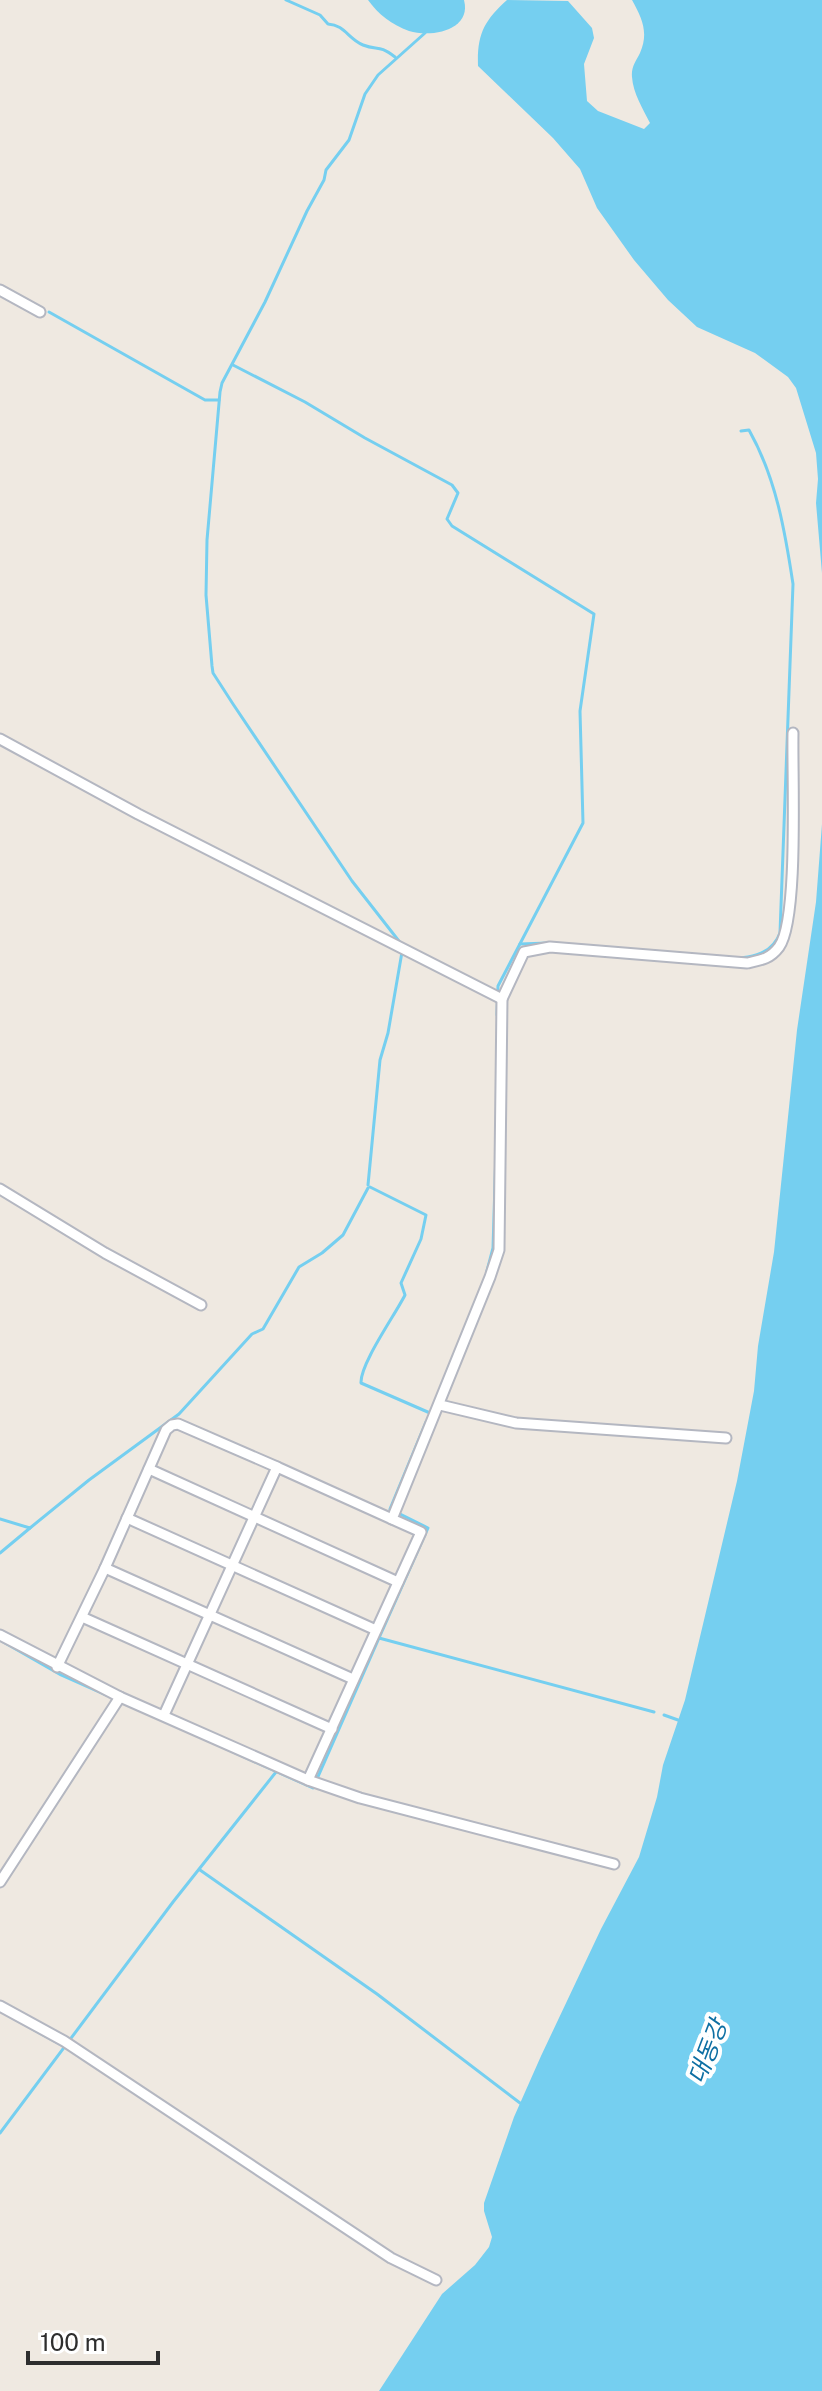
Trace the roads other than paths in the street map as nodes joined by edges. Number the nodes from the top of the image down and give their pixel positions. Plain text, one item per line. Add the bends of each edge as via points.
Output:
1 (0, 290) edge
2 (40, 312) dead end
3 (793, 733) dead end
4 (0, 739) edge
5 (502, 999) junction
6 (0, 1189) edge
7 (201, 1305) dead end
8 (440, 1405) junction
9 (726, 1438) dead end
10 (277, 1467) junction
11 (149, 1469) junction
12 (254, 1517) junction
13 (127, 1518) junction
14 (392, 1519) junction
15 (233, 1567) junction
16 (105, 1568) junction
17 (398, 1582) junction
18 (210, 1615) junction
19 (82, 1617) junction
20 (376, 1630) junction
21 (0, 1635) edge
22 (188, 1664) junction
23 (57, 1667) junction
24 (353, 1679) junction
25 (120, 1697) junction
26 (164, 1715) junction
27 (332, 1729) junction
28 (308, 1780) junction
29 (614, 1864) dead end
30 (0, 1882) edge
31 (0, 2006) edge
32 (436, 2280) dead end

1 - 2 street
3 - 5 street via 789,915 780,945 768,959 747,963 550,947 524,952
4 - 5 street
5 - 8 street via 499,1250
6 - 7 street
8 - 9 street via 516,1423
8 - 14 street
10 - 11 street via 178,1424 166,1430
10 - 12 street
10 - 14 street
11 - 12 street
11 - 13 street
12 - 15 street
12 - 17 street
13 - 15 street
13 - 16 street
14 - 17 street via 421,1532
15 - 18 street
15 - 20 street
16 - 18 street
16 - 19 street
17 - 20 street
18 - 22 street
18 - 24 street
19 - 22 street
19 - 23 street
20 - 24 street
21 - 23 street
22 - 26 street
22 - 27 street
23 - 25 street
24 - 27 street
25 - 26 street
25 - 30 street
26 - 28 street
27 - 28 street
28 - 29 street
31 - 32 street via 64,2041 391,2258

